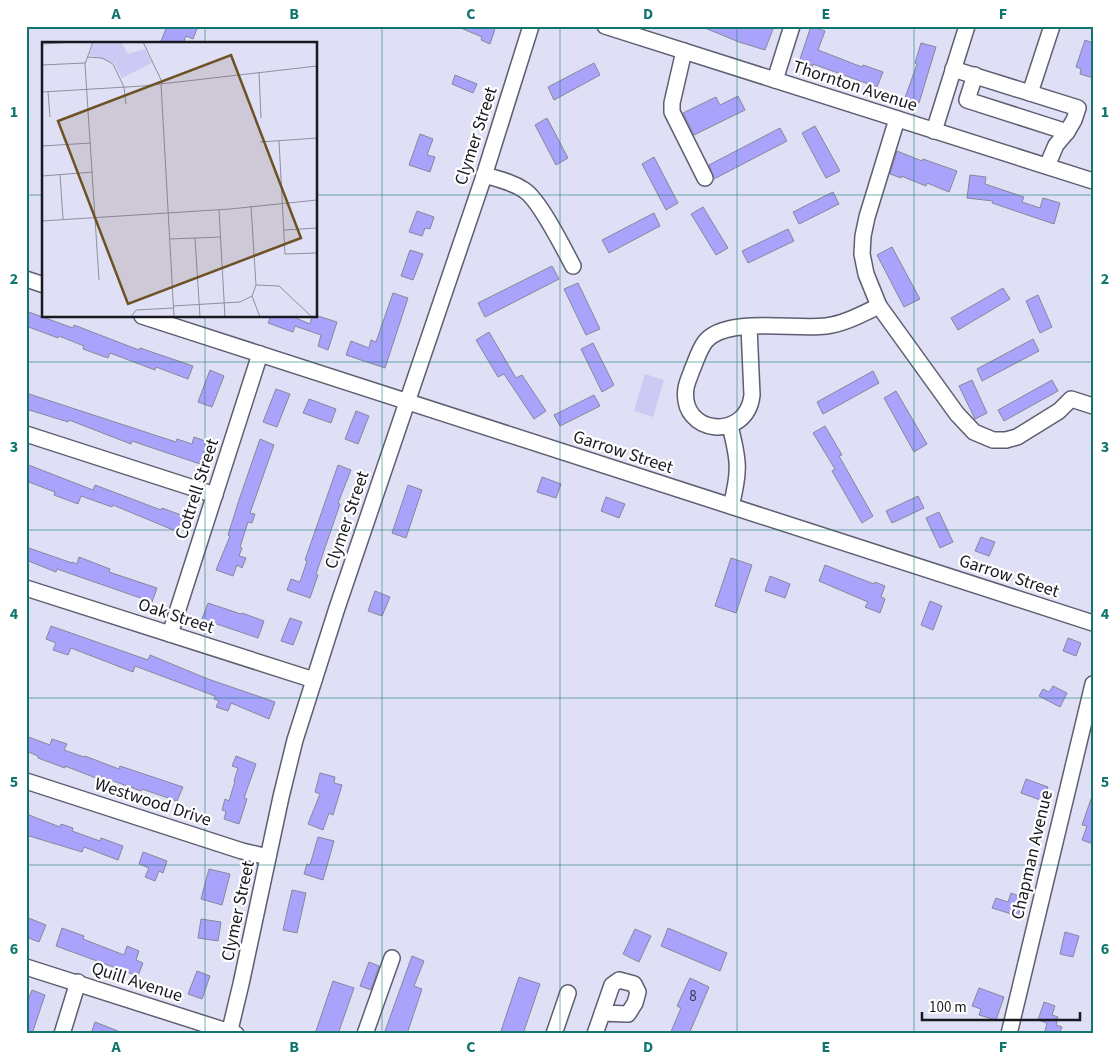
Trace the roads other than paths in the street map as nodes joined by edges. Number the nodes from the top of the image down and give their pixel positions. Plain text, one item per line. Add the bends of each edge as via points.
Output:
1 (531, 26) edge
2 (605, 26) edge
3 (792, 26) edge
4 (967, 26) edge
5 (1052, 26) edge
6 (684, 51) junction
7 (953, 69) junction
8 (975, 76) junction
9 (775, 80) junction
10 (1030, 93) junction
11 (897, 119) junction
12 (934, 131) junction
13 (1067, 132) junction
14 (1047, 166) junction
15 (484, 174) junction
16 (704, 178) dead end
17 (1093, 181) edge
18 (573, 266) dead end
19 (26, 279) edge
20 (42, 283) edge
21 (879, 306) junction
22 (148, 318) edge
23 (749, 327) junction
24 (260, 354) junction
25 (408, 402) junction
26 (1093, 406) edge
27 (730, 426) junction
28 (26, 434) edge
29 (215, 495) junction
30 (731, 506) junction
31 (26, 588) edge
32 (1093, 623) edge
33 (170, 634) junction
34 (314, 680) junction
35 (1093, 684) edge
36 (26, 781) edge
37 (268, 857) junction
38 (392, 958) dead end
39 (26, 966) edge
40 (78, 982) junction
41 (568, 993) dead end
42 (602, 1013) dead end
43 (231, 1033) edge
44 (62, 1034) edge
45 (364, 1034) edge
46 (554, 1034) edge
47 (595, 1034) edge
48 (1009, 1034) edge

1 - 15 street, Clymer Street
2 - 6 street, Thornton Avenue
3 - 9 street
4 - 7 street
5 - 10 street
6 - 9 street, Thornton Avenue
6 - 16 street via 672,112
7 - 8 street
7 - 12 street
8 - 10 street
8 - 13 street via 967,100
9 - 11 street, Thornton Avenue
10 - 13 street via 1078,108
11 - 12 street, Thornton Avenue
11 - 21 street via 863,236 866,274
12 - 14 street, Thornton Avenue
13 - 14 street via 1056,145
14 - 17 street, Thornton Avenue
15 - 18 street via 526,191 549,222
15 - 25 street, Clymer Street
19 - 20 street
21 - 23 street via 826,326
21 - 26 street via 957,414 974,432 993,440 1006,440 1017,437 1059,411 1072,399
22 - 24 street, Garrow Street
23 - 27 street via 751,403 738,422
23 - 27 street via 724,329 709,338 698,354 686,388 689,412 695,419 712,426
24 - 25 street, Garrow Street
24 - 29 street, Cottrell Street
25 - 30 street, Garrow Street
25 - 34 street, Clymer Street
27 - 30 street via 738,461 738,480
28 - 29 street
29 - 33 street, Cottrell Street
30 - 32 street, Garrow Street
31 - 33 street, Oak Street
33 - 34 street, Oak Street
34 - 37 street, Clymer Street via 287,771
35 - 48 street, Chapman Avenue
36 - 37 street, Westwood Drive
37 - 43 street, Clymer Street
38 - 45 street
39 - 40 street, Quill Avenue
40 - 43 street, Quill Avenue
40 - 44 street
41 - 46 street
42 - 47 street

